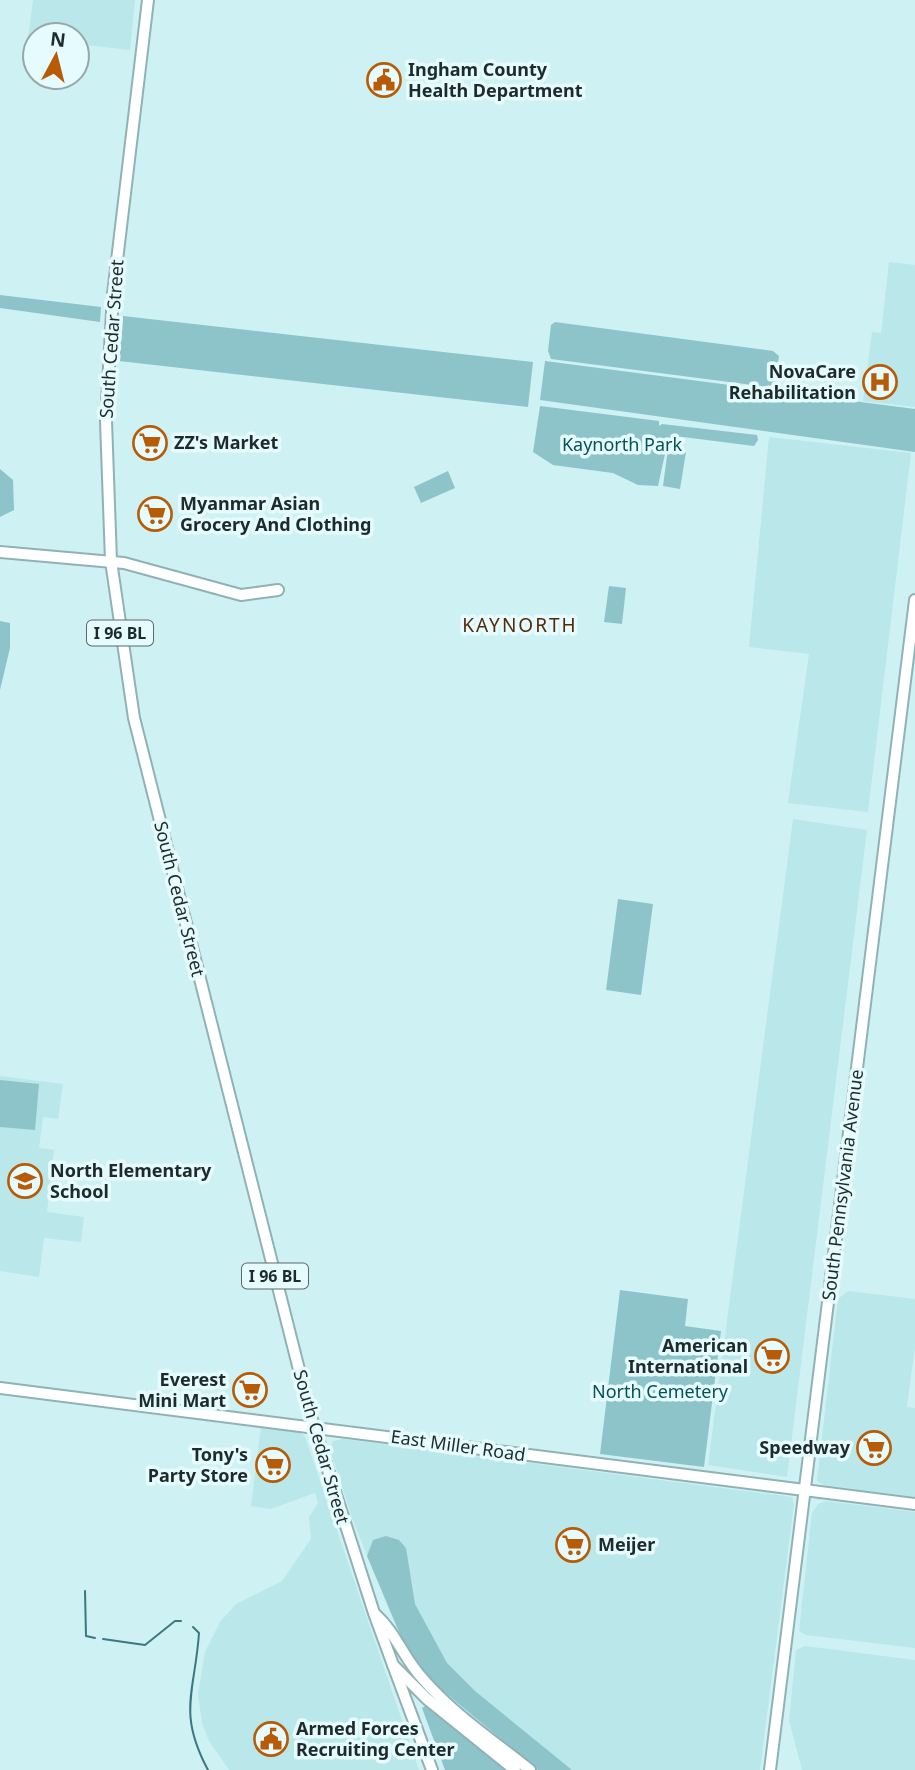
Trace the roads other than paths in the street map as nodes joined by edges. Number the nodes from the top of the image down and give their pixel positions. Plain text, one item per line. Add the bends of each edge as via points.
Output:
1 (148, 0) edge
2 (0, 552) edge
3 (111, 561) junction
4 (278, 590) dead end
5 (915, 600) edge
6 (0, 1388) edge
7 (313, 1427) junction
8 (806, 1491) junction
9 (915, 1504) edge
10 (374, 1613) junction
11 (393, 1665) junction
12 (432, 1770) edge
13 (515, 1770) edge
14 (530, 1770) edge
15 (770, 1770) edge

1 - 3 main road, South Cedar Street / I 96 BL via 109,341 106,448
2 - 3 main road
3 - 4 main road via 227,593 257,595
3 - 7 main road, South Cedar Street / I 96 BL via 145,765
5 - 8 main road, South Pennsylvania Avenue
6 - 7 main road, East Miller Road
7 - 8 main road, East Miller Road
7 - 10 main road, South Cedar Street / I 96 BL
8 - 9 main road, East Miller Road
8 - 15 main road, South Pennsylvania Avenue
10 - 11 main road, South Cedar Street / I 96 BL
10 - 14 main road, I 96 BL via 391,1629 409,1662 432,1689
11 - 12 main road, South Cedar Street
11 - 13 main road, I 96 BL via 427,1699

